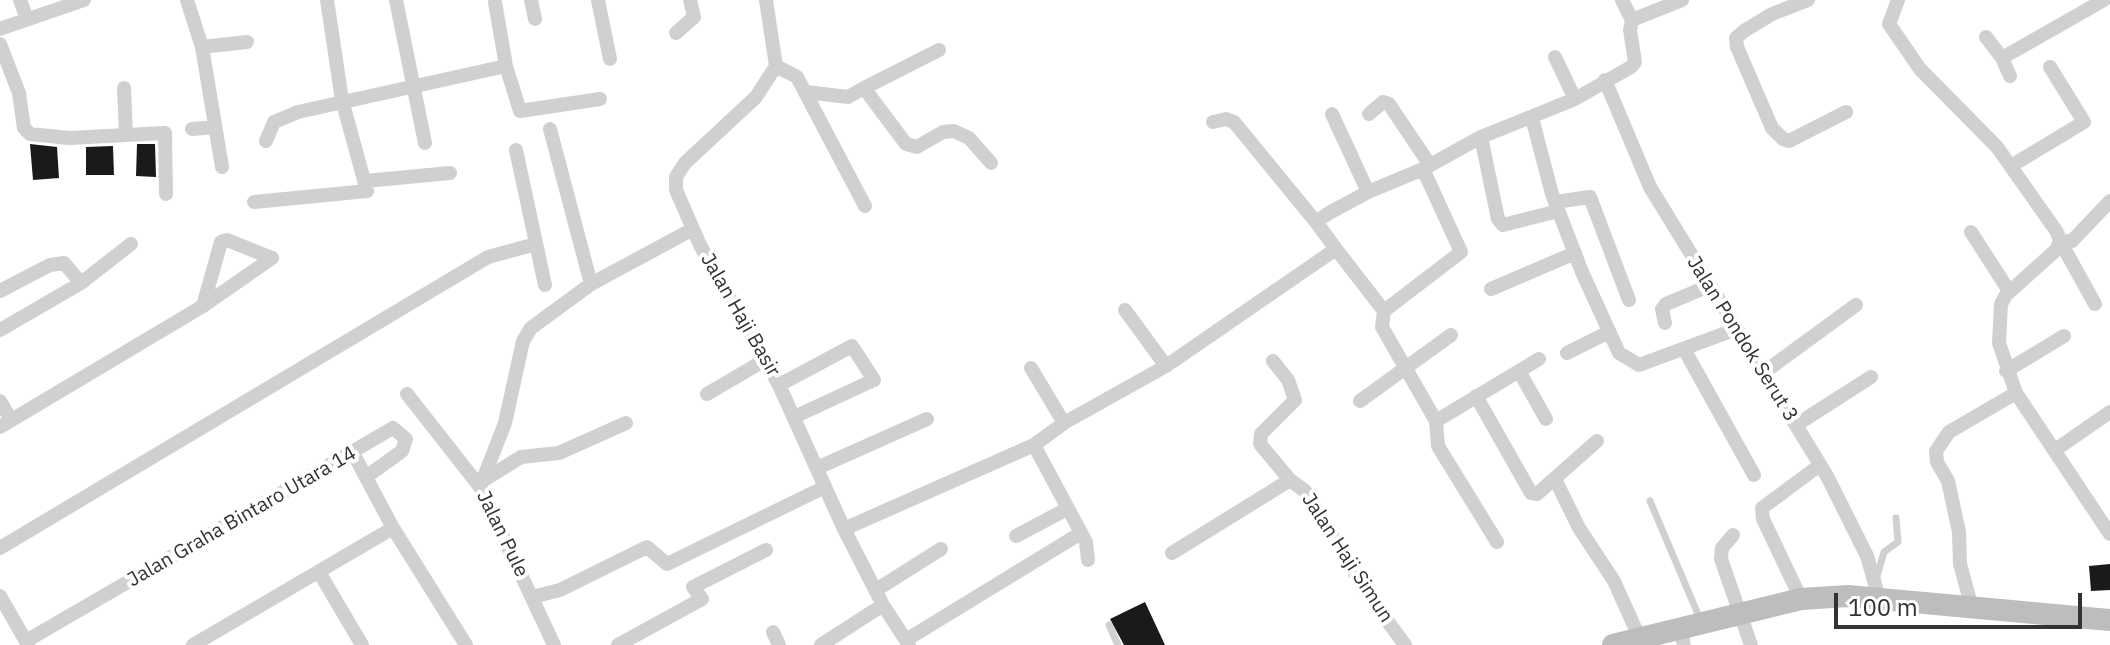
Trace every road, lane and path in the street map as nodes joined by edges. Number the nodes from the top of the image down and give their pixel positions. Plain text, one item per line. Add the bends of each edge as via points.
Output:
1 (20, 0) edge
2 (84, 0) edge
3 (187, 0) edge
4 (327, 0) edge
5 (396, 0) edge
6 (531, 0) edge
7 (598, 0) edge
8 (690, 0) edge
9 (766, 0) edge
10 (1622, 0) edge
11 (1682, 0) edge
12 (1808, 0) edge
13 (1898, 0) edge
14 (2104, 0) edge
15 (495, 2) edge
16 (27, 19) junction
17 (535, 19) dead end
18 (1632, 20) junction
19 (0, 29) edge
20 (676, 33) dead end
21 (1986, 37) dead end
22 (247, 42) dead end
23 (0, 44) edge
24 (202, 47) junction
25 (939, 50) dead end
26 (1555, 57) dead end
27 (2002, 58) junction
28 (610, 59) dead end
29 (506, 66) junction
30 (776, 66) junction
31 (2050, 67) dead end
32 (2010, 76) dead end
33 (1605, 80) junction
34 (412, 85) junction
35 (124, 88) dead end
36 (864, 88) junction
37 (806, 92) junction
38 (600, 99) dead end
39 (1575, 99) junction
40 (342, 100) junction
41 (1846, 112) dead end
42 (1332, 114) dead end
43 (1369, 114) dead end
44 (1532, 118) junction
45 (1213, 122) dead end
46 (215, 127) junction
47 (192, 129) dead end
48 (550, 129) dead end
49 (126, 135) junction
50 (1481, 137) junction
51 (266, 141) dead end
52 (425, 143) dead end
53 (516, 150) dead end
54 (991, 163) dead end
55 (2011, 166) junction
56 (222, 167) dead end
57 (1426, 167) junction
58 (450, 173) dead end
59 (365, 181) junction
60 (1368, 192) junction
61 (166, 194) dead end
62 (2110, 201) edge
63 (254, 202) dead end
64 (865, 206) dead end
65 (1557, 207) junction
66 (1316, 222) junction
67 (693, 229) junction
68 (1971, 232) dead end
69 (2060, 241) junction
70 (131, 244) dead end
71 (536, 244) junction
72 (1336, 249) junction
73 (1575, 253) junction
74 (81, 283) junction
75 (591, 284) junction
76 (545, 285) dead end
77 (1709, 286) junction
78 (1491, 289) dead end
79 (0, 291) edge
80 (2009, 291) junction
81 (1629, 300) dead end
82 (2095, 304) dead end
83 (1856, 305) dead end
84 (203, 306) junction
85 (1125, 310) dead end
86 (1384, 311) junction
87 (1665, 323) dead end
88 (0, 330) edge
89 (1734, 330) junction
90 (1609, 332) junction
91 (1451, 335) dead end
92 (2064, 336) dead end
93 (1684, 349) junction
94 (1567, 353) dead end
95 (1539, 359) dead end
96 (765, 360) junction
97 (1273, 361) dead end
98 (1166, 366) junction
99 (1031, 368) dead end
100 (1407, 368) junction
101 (1519, 371) junction
102 (2006, 371) junction
103 (1763, 373) junction
104 (1871, 377) dead end
105 (779, 385) junction
106 (2016, 393) junction
107 (407, 394) dead end
108 (707, 394) dead end
109 (1476, 396) junction
110 (0, 401) edge
111 (1360, 401) dead end
112 (2110, 412) edge
113 (794, 417) junction
114 (927, 419) dead end
115 (1546, 419) dead end
116 (1436, 421) junction
117 (626, 423) dead end
118 (1064, 423) junction
119 (5, 424) edge
120 (1796, 425) junction
121 (1597, 441) dead end
122 (1034, 445) junction
123 (2055, 450) junction
124 (353, 453) junction
125 (1820, 465) junction
126 (817, 468) junction
127 (1754, 475) dead end
128 (366, 477) junction
129 (1555, 479) junction
130 (1290, 480) junction
131 (482, 484) junction
132 (825, 487) junction
133 (1650, 501) dead end
134 (1067, 509) junction
135 (1896, 518) dead end
136 (393, 528) junction
137 (844, 529) junction
138 (1081, 533) junction
139 (2110, 534) edge
140 (1733, 535) dead end
141 (1016, 536) dead end
142 (1497, 542) dead end
143 (0, 548) edge
144 (941, 549) dead end
145 (766, 550) dead end
146 (1172, 553) dead end
147 (1088, 560) dead end
148 (319, 572) junction
149 (1877, 589) junction
150 (876, 590) junction
151 (532, 597) junction
152 (1801, 599) junction
153 (2, 604) edge
154 (883, 605) junction
155 (1972, 608) junction
156 (1741, 615) junction
157 (2110, 620) edge
158 (1703, 624) junction
159 (1109, 625) dead end
160 (1682, 637) edge
161 (1640, 639) junction
162 (907, 642) edge
163 (27, 643) edge
164 (193, 645) edge
165 (362, 645) edge
166 (466, 645) edge
167 (554, 645) edge
168 (618, 645) edge
169 (821, 645) edge
170 (1118, 645) edge
171 (1405, 645) edge
172 (1613, 645) edge
173 (1751, 645) edge

1 - 16 street
2 - 16 street
3 - 24 street
4 - 40 street
5 - 34 street
6 - 17 street
7 - 28 street
8 - 20 street via 694,17
9 - 30 street
10 - 18 street
11 - 18 street
12 - 41 street via 1744,31 1736,38 1737,47 1772,128 1783,139 1789,141
13 - 55 street via 1889,24 1920,69
14 - 27 street
15 - 29 street
16 - 19 street
18 - 33 street via 1635,62
21 - 27 street
22 - 24 street
23 - 49 street via 30,134
24 - 46 street
25 - 36 street
26 - 39 street
27 - 32 street
29 - 34 street
29 - 38 street via 520,111
30 - 37 street via 797,77
30 - 67 street, Jalan Haji Basir via 756,97 676,177 676,190
31 - 55 street via 2084,122
33 - 39 street
33 - 77 street, Jalan Pondok Serut 3 via 1650,187
34 - 40 street
34 - 52 street
35 - 49 street
36 - 37 street via 848,97
36 - 54 street via 906,144 917,147 954,131 969,138
37 - 64 street
39 - 44 street
40 - 51 street via 274,122
40 - 59 street
42 - 60 street
43 - 57 street via 1383,102 1389,104
44 - 50 street
44 - 65 street
45 - 66 street via 1234,122
46 - 47 street
46 - 56 street
48 - 75 street
49 - 61 street via 165,133
50 - 57 street
50 - 65 street via 1503,225
53 - 71 street
55 - 69 street
57 - 60 street
57 - 86 street via 1461,252
58 - 59 street
59 - 63 street via 365,194
60 - 66 street
62 - 69 street via 2072,241
65 - 73 street
65 - 81 street via 1590,197
66 - 72 street
67 - 75 street
67 - 96 street, Jalan Haji Basir
68 - 80 street
69 - 80 street
69 - 82 street
70 - 74 street
71 - 76 street
71 - 143 street via 488,257
72 - 86 street
72 - 98 street
73 - 78 street
73 - 90 street
74 - 79 street via 59,263
74 - 88 street
75 - 131 street via 531,328 523,341 505,423
77 - 87 street via 1666,304
77 - 89 street, Jalan Pondok Serut 3
80 - 102 street via 1999,324
83 - 103 street
84 - 84 street via 272,259 271,256 221,242
84 - 119 street
85 - 98 street
86 - 100 street via 1382,327
89 - 93 street
89 - 103 street, Jalan Pondok Serut 3
90 - 93 street via 1619,353 1633,365
90 - 94 street
91 - 100 street
92 - 102 street
93 - 127 street
95 - 101 street
96 - 105 street, Jalan Haji Basir
96 - 108 street
97 - 130 street, Jalan Haji Simun via 1295,400 1261,434 1260,444
98 - 118 street
99 - 118 street
100 - 111 street
100 - 116 street
101 - 109 street
101 - 115 street
102 - 106 street
103 - 120 street, Jalan Pondok Serut 3
104 - 120 street
105 - 113 street, Jalan Haji Basir
105 - 113 street via 852,346 874,380
106 - 123 street
106 - 155 street via 1949,432 1936,451 1948,481
107 - 131 street, Jalan Pule
109 - 116 street
109 - 129 street via 1531,493
110 - 119 street
112 - 123 street
113 - 126 street, Jalan Haji Basir
114 - 126 street
116 - 142 street via 1438,446
117 - 131 street via 559,453 521,457
118 - 122 street
120 - 125 street, Jalan Pondok Serut 3
121 - 129 street
122 - 134 street
122 - 137 street
123 - 139 street
124 - 128 street
124 - 128 street, Jalan Graha Bintaro Utara 14 via 393,428 406,439 402,451
124 - 163 street, Jalan Graha Bintaro Utara 14
125 - 149 street, Jalan Pondok Serut 3 via 1867,556
125 - 152 street via 1762,508
126 - 132 street, Jalan Haji Basir
128 - 136 street
129 - 161 street via 1614,581
130 - 146 street
130 - 171 street, Jalan Haji Simun via 1305,491
131 - 151 street, Jalan Pule
132 - 137 street, Jalan Haji Basir
132 - 151 street via 667,564 647,547 560,590
133 - 158 lane
134 - 138 street
134 - 141 street
135 - 149 lane via 1898,542 1884,552
136 - 148 street
136 - 166 street
137 - 150 street, Jalan Haji Basir
138 - 147 street
138 - 162 street
140 - 156 street via 1722,548 1721,559
144 - 150 street
145 - 168 street via 693,587 702,599
148 - 164 street
148 - 165 street
149 - 152 main road
149 - 155 main road
150 - 154 street, Jalan Haji Basir
151 - 167 street, Jalan Pule
152 - 156 main road
153 - 163 street
154 - 162 street, Jalan Haji Basir
154 - 169 street
155 - 157 main road
156 - 158 main road
156 - 173 street
158 - 160 main road
159 - 170 lane
160 - 161 main road
161 - 172 main road

